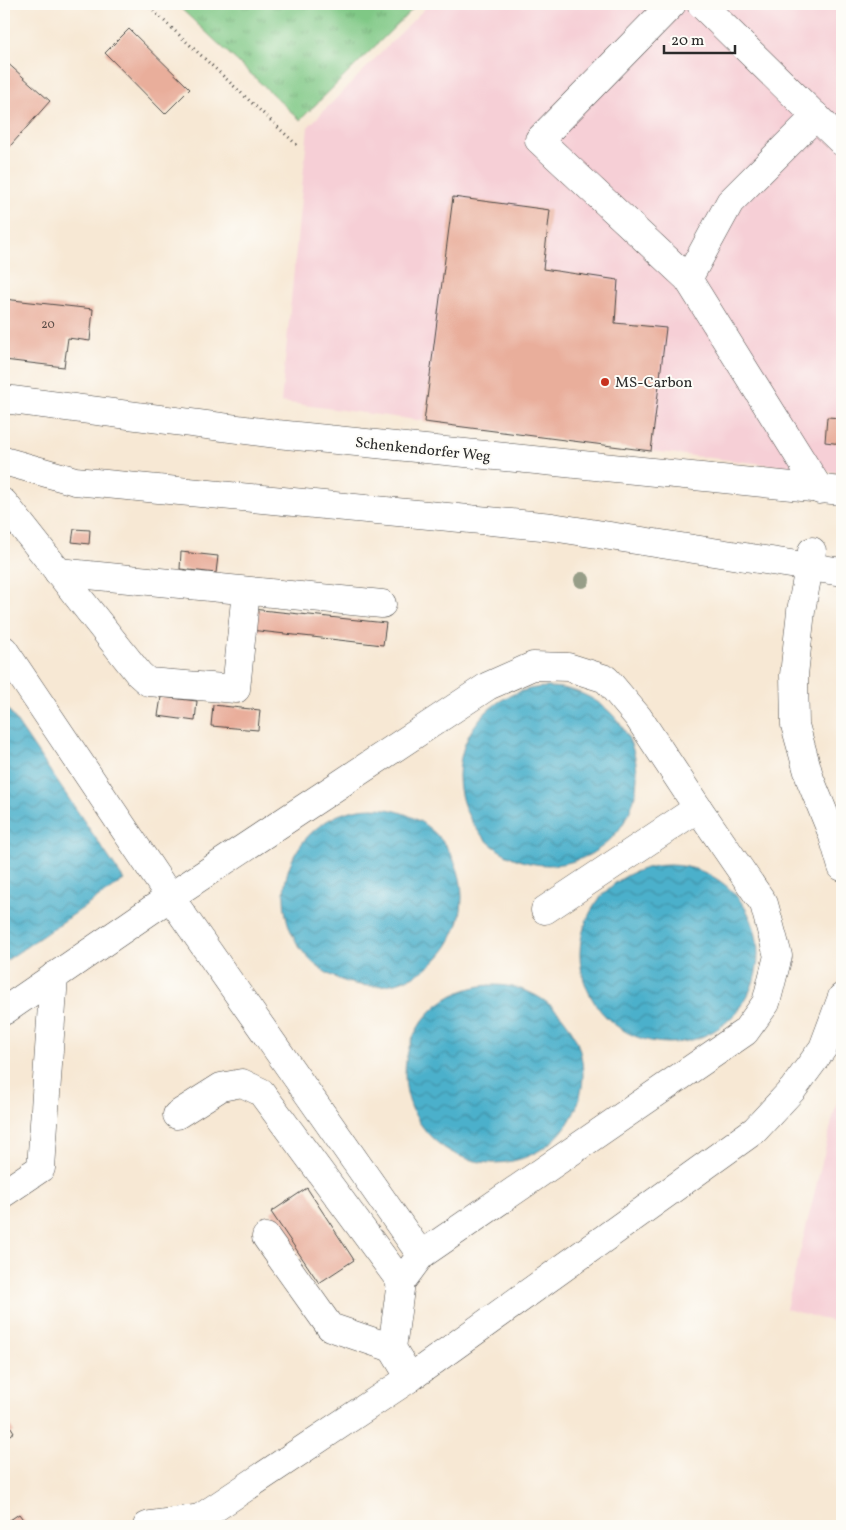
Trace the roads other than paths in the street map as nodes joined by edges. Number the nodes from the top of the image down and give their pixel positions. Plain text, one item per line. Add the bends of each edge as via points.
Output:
1 (672, 4) edge
2 (701, 4) edge
3 (816, 116) junction
4 (842, 142) edge
5 (688, 279) junction
6 (4, 399) edge
7 (4, 461) edge
8 (831, 491) edge
9 (4, 503) edge
10 (810, 559) junction
11 (58, 572) junction
12 (842, 572) edge
13 (246, 591) junction
14 (382, 604) dead end
15 (4, 650) edge
16 (698, 808) junction
17 (842, 867) edge
18 (170, 897) junction
19 (545, 910) dead end
20 (54, 976) junction
21 (842, 997) edge
22 (4, 1011) edge
23 (177, 1115) dead end
24 (4, 1193) edge
25 (266, 1237) dead end
26 (421, 1256) junction
27 (401, 1282) junction
28 (392, 1348) junction
29 (410, 1378) junction
30 (197, 1522) edge
31 (147, 1526) edge

1 - 5 street via 539,140
2 - 3 street
3 - 4 street
3 - 5 street via 730,202
5 - 8 street
6 - 8 street, Schenkendorfer Weg via 277,434
7 - 10 street via 75,481 552,527
9 - 11 street
10 - 12 street
10 - 17 street via 794,675 795,725 810,779
11 - 13 street
11 - 13 street via 148,682 236,689
13 - 14 street
15 - 18 street
16 - 18 street via 638,717 606,679 568,667 533,666 488,686
16 - 19 street
16 - 26 street via 764,904 778,956 766,1003 745,1032
18 - 20 street
18 - 26 street
20 - 22 street
20 - 24 street via 41,1168
21 - 29 street via 823,1048 793,1089 755,1130
23 - 27 street via 220,1087 242,1083 261,1092
25 - 28 street via 330,1327
26 - 27 street
27 - 28 street
28 - 29 street
29 - 30 street
30 - 31 street

